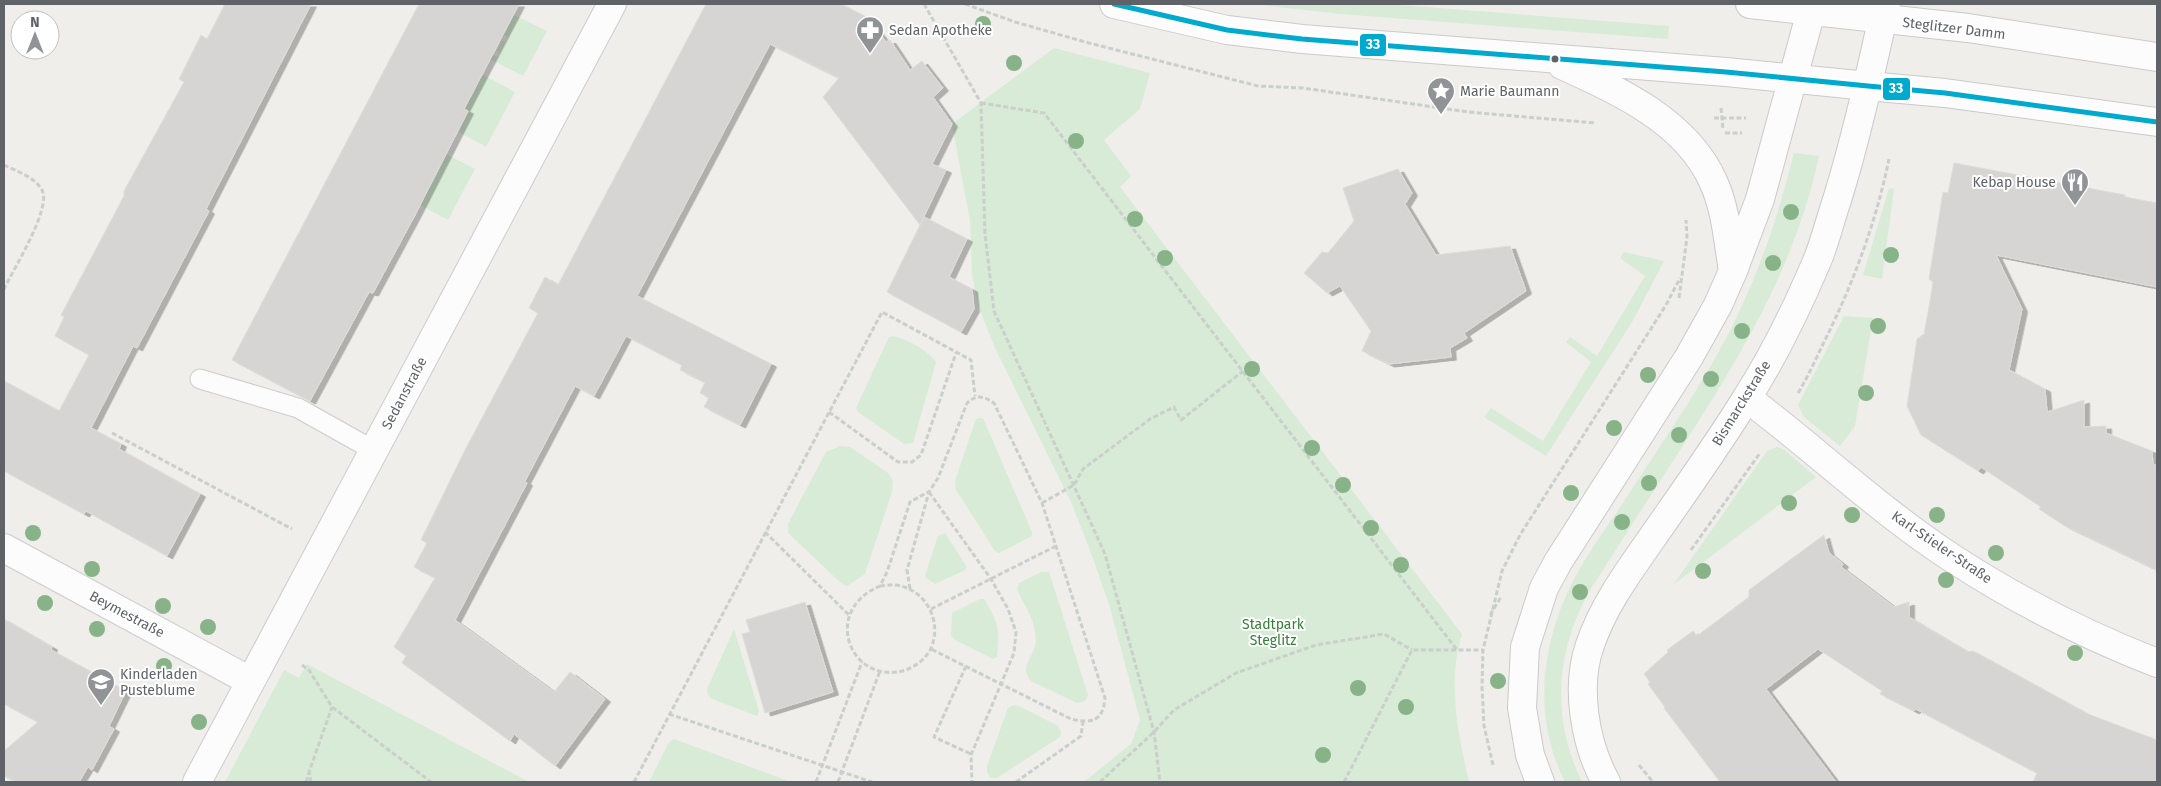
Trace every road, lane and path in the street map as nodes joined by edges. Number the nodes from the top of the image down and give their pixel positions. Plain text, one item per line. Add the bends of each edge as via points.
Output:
1 (612, 4) edge
2 (924, 4) edge
3 (965, 4) edge
4 (1114, 4) edge
5 (1750, 4) edge
6 (1812, 7) edge
7 (1884, 11) edge
8 (1539, 57) junction
9 (2157, 58) edge
10 (1792, 78) junction
11 (1868, 86) junction
12 (1720, 100) dead end
13 (981, 103) junction
14 (1705, 118) dead end
15 (1722, 118) junction
16 (1750, 118) dead end
17 (2157, 122) edge
18 (1603, 125) dead end
19 (1724, 134) dead end
20 (4, 165) edge
21 (1685, 211) dead end
22 (1734, 271) junction
23 (1681, 276) junction
24 (4, 289) edge
25 (1679, 302) dead end
26 (956, 353) junction
27 (1243, 371) junction
28 (200, 379) dead end
29 (974, 396) junction
30 (1747, 398) junction
31 (829, 412) junction
32 (112, 432) dead end
33 (373, 450) junction
34 (1753, 464) dead end
35 (1074, 485) junction
36 (929, 492) junction
37 (1042, 503) junction
38 (293, 529) dead end
39 (766, 532) junction
40 (1056, 546) junction
41 (4, 548) edge
42 (1686, 557) dead end
43 (991, 579) junction
44 (880, 586) junction
45 (910, 589) junction
46 (931, 609) junction
47 (849, 616) junction
48 (931, 649) junction
49 (1412, 650) junction
50 (1457, 650) junction
51 (862, 662) junction
52 (2157, 663) edge
53 (302, 665) dead end
54 (966, 666) junction
55 (880, 671) junction
56 (250, 681) junction
57 (1002, 683) junction
58 (332, 707) junction
59 (669, 714) junction
60 (1083, 722) junction
61 (1154, 732) junction
62 (971, 754) junction
63 (1637, 762) dead end
64 (821, 765) junction
65 (309, 772) junction
66 (841, 772) junction
67 (197, 782) edge
68 (306, 782) edge
69 (310, 782) edge
70 (431, 782) edge
71 (634, 782) edge
72 (816, 782) edge
73 (838, 782) edge
74 (872, 782) edge
75 (972, 782) edge
76 (1016, 782) edge
77 (1100, 782) edge
78 (1160, 782) edge
79 (1344, 782) edge
80 (1540, 782) edge
81 (1606, 782) edge
82 (1653, 782) edge

1 - 33 street, Sedanstraße
2 - 13 path
3 - 18 path via 1034,28 1258,86
4 - 8 street via 1226,30
5 - 6 street, Steglitzer Damm
6 - 7 street, Steglitzer Damm
6 - 10 street
7 - 9 street, Steglitzer Damm via 1977,30
7 - 11 street, Bismarckstraße
8 - 10 street
8 - 22 street via 1602,83 1670,125 1684,140 1703,163 1716,190
10 - 11 street
10 - 22 street via 1760,199
11 - 17 street via 1946,93
11 - 30 street, Bismarckstraße via 1818,259
12 - 15 path
13 - 27 path via 1044,113
13 - 35 path via 985,234 994,311
14 - 15 path
15 - 16 path
15 - 19 path
20 - 24 path via 35,181 43,191 44,204 41,218
21 - 23 path via 1687,237
22 - 80 street via 1689,358 1544,588 1525,648 1522,708 1530,754
23 - 25 path
23 - 50 path via 1666,305 1520,535 1502,571 1483,650
26 - 29 path via 971,360
26 - 31 path via 882,312
26 - 31 path via 921,455 912,462 898,462
27 - 35 path via 1182,420 1174,407 1150,419 1083,469
27 - 50 path
28 - 33 lane via 298,408
29 - 36 path via 967,403 938,478
29 - 37 path via 984,396 994,403
30 - 52 street, Karl-Stieler-Straße via 1952,558 2083,633
30 - 81 street, Bismarckstraße via 1628,574 1588,648 1584,706 1588,739
31 - 39 path
32 - 38 path
33 - 56 street, Sedanstraße
34 - 42 path
35 - 37 path
35 - 61 path via 1105,554
36 - 43 path
36 - 44 path via 910,502
36 - 45 path via 906,570
37 - 40 path
39 - 47 path
39 - 59 path
40 - 43 path
40 - 60 path via 1105,698 1104,710 1095,720
41 - 56 street, Beymestraße
43 - 46 path
43 - 57 path via 1008,609 1016,632 1014,653
44 - 45 path via 896,585
44 - 47 path via 856,602
45 - 46 path
46 - 48 path via 935,636
47 - 51 path via 847,631 850,645
48 - 54 path
48 - 55 path via 910,668 897,672
49 - 50 path
49 - 61 path via 1384,634 1316,645 1236,673 1174,710
49 - 79 path
51 - 55 path
51 - 64 path
53 - 58 path via 309,670
54 - 57 path
54 - 62 path via 934,737
55 - 66 path
56 - 67 street, Sedanstraße
57 - 60 path via 1071,719
57 - 62 path
58 - 65 path
58 - 70 path
59 - 64 path
59 - 71 path
60 - 76 path via 1081,736
61 - 77 path
61 - 78 path
62 - 75 path
63 - 82 path
64 - 66 path
64 - 72 path
65 - 68 path
65 - 69 path
66 - 73 path
66 - 74 path

